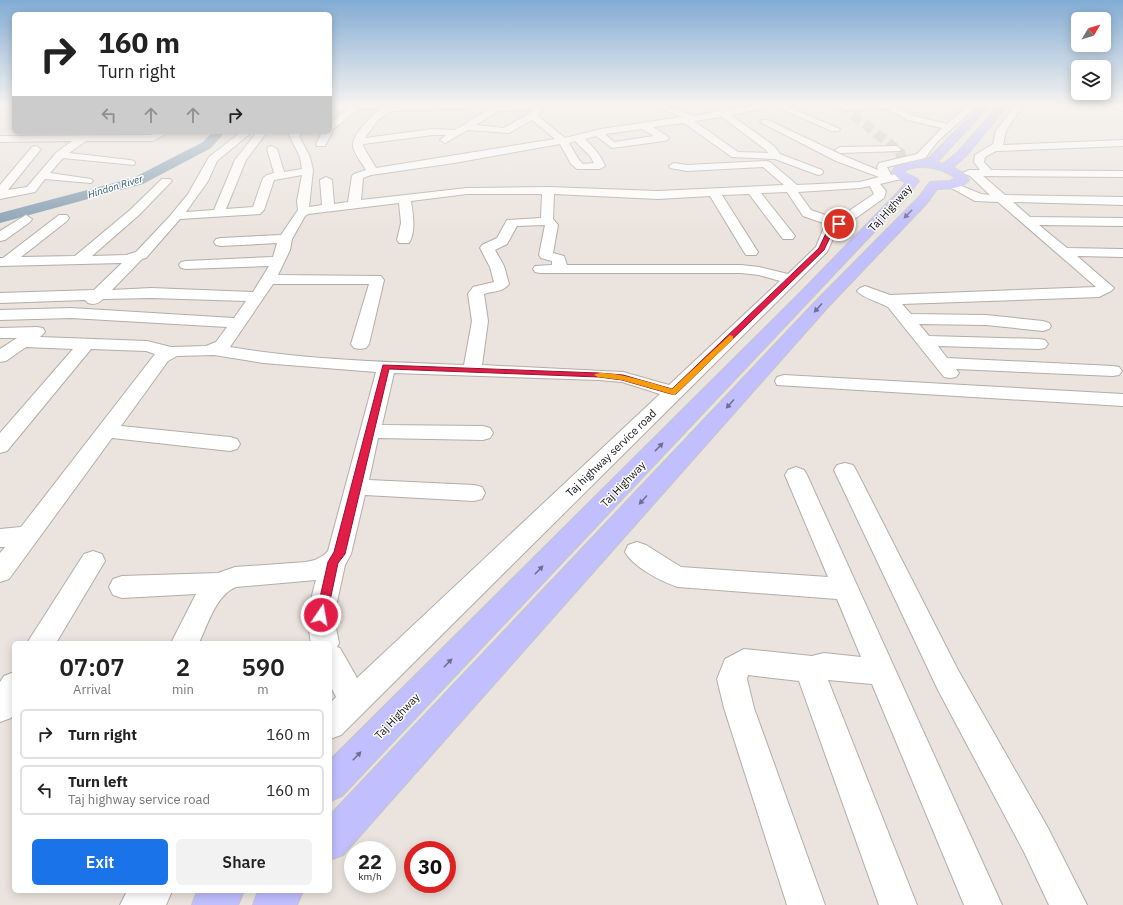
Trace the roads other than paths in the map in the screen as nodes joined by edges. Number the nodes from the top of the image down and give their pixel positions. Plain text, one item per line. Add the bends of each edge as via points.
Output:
1 (69, 147) edge
2 (100, 147) edge
3 (227, 147) edge
4 (247, 147) edge
5 (301, 147) edge
6 (359, 147) edge
7 (528, 147) edge
8 (567, 147) edge
9 (587, 147) edge
10 (725, 147) edge
11 (747, 147) edge
12 (769, 147) edge
13 (818, 147) edge
14 (928, 147) edge
15 (945, 147) edge
16 (968, 147) edge
17 (1015, 147) edge
18 (996, 148) joint
19 (36, 149) junction
20 (66, 149) junction
21 (272, 149) dead end
22 (896, 149) dead end
23 (23, 150) dead end
24 (840, 150) dead end
25 (433, 152) dead end
26 (757, 155) junction
27 (980, 155) junction
28 (776, 156) junction
29 (960, 156) junction
30 (450, 161) junction
31 (130, 163) dead end
32 (50, 165) junction
33 (674, 166) dead end
34 (65, 167) dead end
35 (308, 171) junction
36 (371, 172) junction
37 (818, 172) dead end
38 (912, 174) junction
39 (974, 174) junction
40 (989, 174) junction
41 (1123, 174) edge
42 (42, 175) junction
43 (280, 175) junction
44 (951, 175) junction
45 (882, 179) junction
46 (326, 180) dead end
47 (87, 181) dead end
48 (463, 181) junction
49 (791, 187) junction
50 (751, 189) junction
51 (548, 190) junction
52 (195, 191) junction
53 (713, 191) junction
54 (0, 192) edge
55 (227, 194) junction
56 (0, 195) edge
57 (411, 195) junction
58 (238, 199) dead end
59 (1004, 199) junction
60 (1123, 201) edge
61 (354, 205) junction
62 (328, 207) junction
63 (304, 211) junction
64 (218, 214) junction
65 (176, 216) junction
66 (63, 218) dead end
67 (26, 219) dead end
68 (547, 220) junction
69 (1123, 222) edge
70 (839, 224) junction
71 (1034, 226) junction
72 (1123, 233) edge
73 (788, 236) dead end
74 (0, 237) edge
75 (404, 240) dead end
76 (221, 242) dead end
77 (282, 250) junction
78 (751, 252) dead end
79 (1063, 252) junction
80 (1123, 253) edge
81 (136, 258) junction
82 (79, 260) junction
83 (189, 260) dead end
84 (3, 262) edge
85 (540, 269) dead end
86 (560, 269) junction
87 (790, 279) junction
88 (269, 280) junction
89 (1106, 288) junction
90 (1123, 289) edge
91 (865, 290) dead end
92 (98, 295) junction
93 (0, 298) edge
94 (256, 298) junction
95 (889, 300) junction
96 (75, 313) junction
97 (0, 315) edge
98 (905, 319) junction
99 (238, 323) junction
100 (1043, 326) dead end
101 (38, 332) junction
102 (0, 334) edge
103 (924, 341) junction
104 (22, 342) junction
105 (360, 344) dead end
106 (1039, 344) dead end
107 (85, 346) junction
108 (215, 350) junction
109 (169, 352) junction
110 (2, 354) edge
111 (942, 363) junction
112 (386, 367) junction
113 (472, 369) junction
114 (1113, 372) dead end
115 (784, 381) dead end
116 (674, 392) junction
117 (968, 393) junction
118 (1123, 400) edge
119 (107, 430) junction
120 (371, 431) junction
121 (483, 433) dead end
122 (230, 444) dead end
123 (0, 446) edge
124 (845, 470) dead end
125 (796, 475) dead end
126 (357, 487) junction
127 (474, 493) dead end
128 (28, 535) junction
129 (0, 538) edge
130 (637, 552) dead end
131 (93, 561) dead end
132 (333, 562) junction
133 (0, 572) edge
134 (219, 584) junction
135 (122, 587) dead end
136 (845, 589) junction
137 (42, 641) edge
138 (185, 641) edge
139 (324, 641) edge
140 (332, 661) edge
141 (814, 669) junction
142 (882, 672) junction
143 (12, 689) edge
144 (354, 700) junction
145 (0, 708) edge
146 (332, 722) edge
147 (332, 782) edge
148 (332, 840) edge
149 (152, 893) edge
150 (223, 893) edge
151 (282, 893) edge
152 (139, 905) edge
153 (212, 905) edge
154 (272, 905) edge
155 (806, 905) edge
156 (898, 905) edge
157 (983, 905) edge
158 (1068, 905) edge

1 - 20 street
2 - 20 street
3 - 52 street via 212,159
4 - 55 street
5 - 35 street
6 - 36 street
7 - 30 street
8 - 9 street via 581,167 600,166 599,161
10 - 26 street via 734,155
11 - 26 street
12 - 28 street
13 - 45 street
14 - 45 street via 921,156 884,165
15 - 38 main road, Taj Highway via 933,160
16 - 29 main road
17 - 18 street
18 - 27 street
19 - 20 street
19 - 23 street
19 - 54 street
20 - 31 street
20 - 32 street
21 - 43 street
22 - 24 street
25 - 30 street
26 - 28 street
27 - 29 street
27 - 40 street via 979,162
28 - 37 street
29 - 44 main road
30 - 36 street via 405,171
30 - 48 street
32 - 34 street
32 - 42 street
33 - 49 street via 687,168 766,164
35 - 43 street
35 - 63 street via 302,205
36 - 61 street via 358,176
38 - 44 main road
38 - 45 street
147 -> 38 main road, Taj Highway via 804,298
39 - 40 street
39 - 44 street
39 - 59 street
40 - 41 street
42 - 47 street
42 - 56 street via 31,190
43 - 64 street via 269,178 257,199 258,210
44 - 59 street via 980,198
44 -> 148 main road via 934,185 923,200 810,317
45 - 49 street via 852,186
45 - 70 street, Taj highway service road via 880,195
46 - 62 street
48 - 51 street
48 - 57 street via 439,190
49 - 50 street
49 - 70 street via 807,213
50 - 53 street
50 - 73 street
51 - 53 street via 639,195
51 - 68 street
52 - 55 street via 212,190
52 - 65 street
52 - 82 street via 172,189 155,194
53 - 78 street
55 - 58 street
55 - 64 street
57 - 61 street
57 - 75 street
59 - 60 street
59 - 71 street
61 - 62 street
62 - 63 street
63 - 77 street via 300,214
64 - 65 street
65 - 81 street
66 - 84 street
67 - 74 street
68 - 86 street via 552,225 546,255 559,259
68 - 113 street via 512,223 502,241 487,248 497,266 502,284 478,290 476,294 480,321
69 - 71 street
70 - 87 street, Taj highway service road via 830,230 822,249
71 - 72 street
71 - 79 street
76 - 77 street
77 - 83 street
77 - 88 street
79 - 80 street
79 - 89 street
81 - 82 street
81 - 92 street
82 - 84 street
85 - 86 street
86 - 87 street via 741,269
87 - 116 street, Taj highway service road
88 - 94 street
88 - 105 street via 378,280
89 - 90 street
89 - 95 street via 1099,292
91 - 95 street
92 - 93 street
92 - 94 street via 151,293
92 - 96 street
94 - 99 street
95 - 98 street
96 - 97 street
96 - 99 street
96 - 101 street
98 - 100 street via 991,320
98 - 103 street
99 - 108 street via 222,346
101 - 102 street
101 - 104 street
103 - 106 street
103 - 111 street
104 - 107 street
104 - 110 street
107 - 109 street via 147,346
107 - 123 street
108 - 109 street
108 - 112 street via 263,358
109 - 119 street via 162,357
111 - 114 street
111 - 117 street
112 - 113 street
112 - 120 street
113 - 116 street via 623,377
115 - 117 street
116 - 144 street, Taj highway service road
117 - 118 street
119 - 122 street
119 - 128 street
120 - 121 street
120 - 126 street
124 - 158 street via 948,680 1036,840
125 - 136 street
126 - 127 street
126 - 132 street via 339,554
128 - 129 street
128 - 133 street
130 - 136 street via 678,577
131 - 137 street
132 - 134 street via 306,572 235,577
132 - 139 street via 321,615 321,632
134 - 135 street
134 - 138 street via 211,592
136 - 142 street
140 - 144 street
141 - 142 street via 824,666
141 - 155 street via 744,662 735,668 732,679 739,708
141 - 156 street via 813,678
142 - 157 street
143 - 145 street
144 - 146 street, Taj highway service road
149 - 152 street
150 - 153 main road
151 - 154 main road

